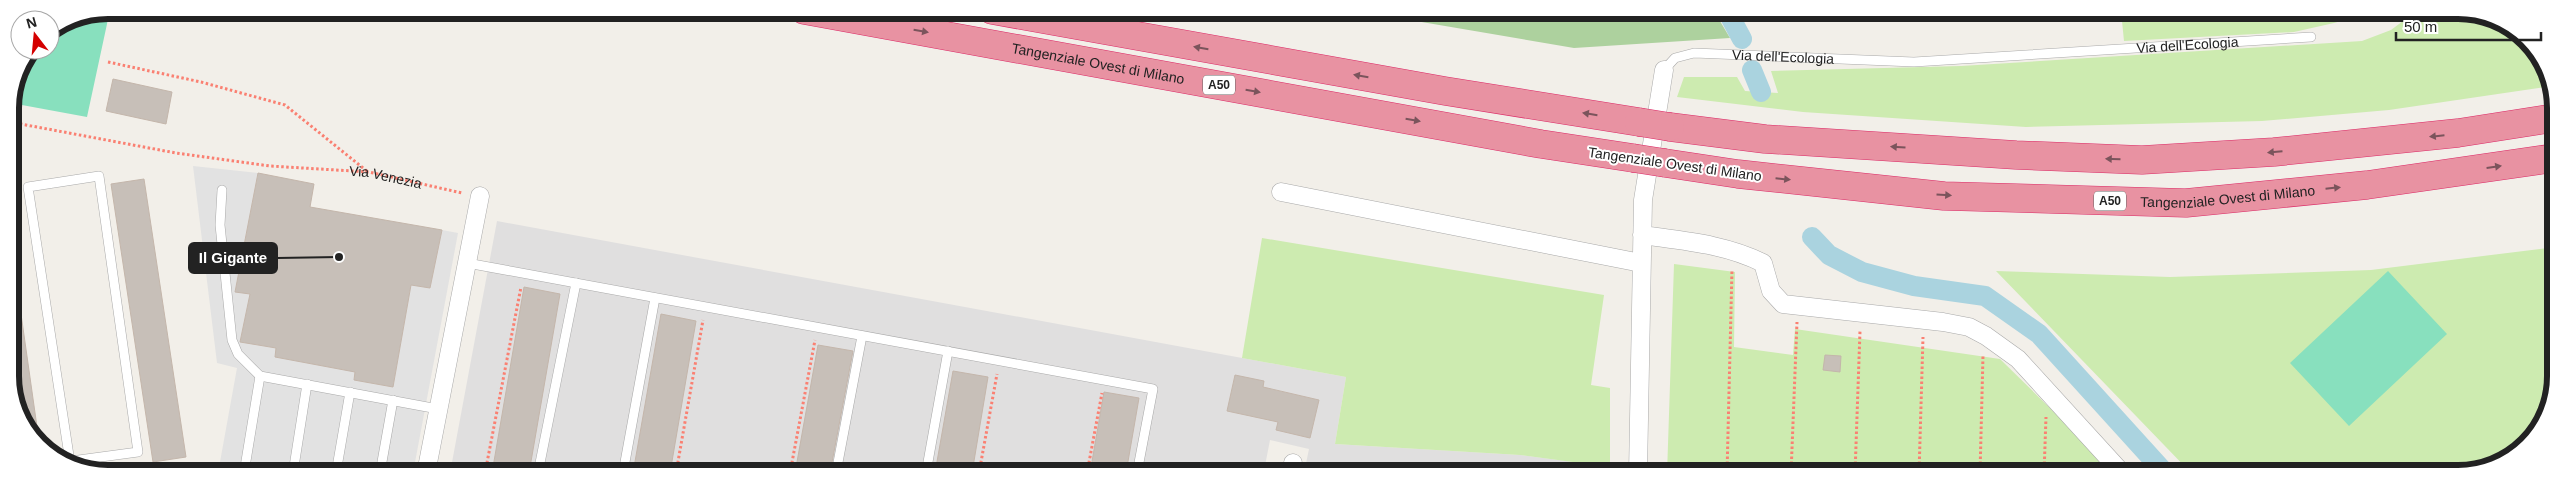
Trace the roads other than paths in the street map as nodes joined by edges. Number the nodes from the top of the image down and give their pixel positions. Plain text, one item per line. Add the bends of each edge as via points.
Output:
1 (854, 19) edge
2 (1042, 19) edge
3 (2311, 37) dead end
4 (1664, 70) joint
5 (2547, 119) edge
6 (2547, 159) edge
7 (222, 190) dead end
8 (1281, 192) dead end
9 (480, 196) road end
10 (1642, 236) junction
11 (467, 263) junction
12 (1641, 263) junction
13 (576, 283) junction
14 (656, 298) junction
15 (862, 336) junction
16 (948, 352) junction
17 (260, 376) junction
18 (307, 384) junction
19 (350, 392) junction
20 (393, 400) junction
21 (438, 409) junction
22 (70, 457) edge
23 (77, 460) edge
24 (245, 465) edge
25 (294, 465) edge
26 (337, 465) edge
27 (381, 465) edge
28 (428, 465) edge
29 (540, 465) edge
30 (624, 465) edge
31 (838, 465) edge
32 (927, 465) edge
33 (1139, 465) edge
34 (1638, 465) edge
35 (2114, 465) edge

1 -> 6 highway, Tangenziale Ovest di Milano / A50, bridge via 1541,144 1738,174 1944,196 2186,203 2367,185
5 -> 2 highway, bridge via 2458,133 2284,151 2142,160 1765,139 1445,91
3 - 4 lane, Via dell'Ecologia via 1914,62 1694,53 1675,58
4 - 10 street, Via dell'Ecologia via 1643,200
7 - 17 lane via 220,225 232,340 238,354
8 - 12 street
9 - 11 street
10 - 12 street, Via dell'Ecologia
10 - 35 street via 1711,244 1763,263 1771,291 1783,304 1969,327 2018,359
11 - 13 lane
11 - 21 street
12 - 34 street, Via dell'Ecologia
13 - 14 lane
13 - 29 lane
14 - 15 lane
14 - 30 lane
15 - 16 lane
15 - 31 lane
16 - 32 lane
16 - 33 lane via 1153,389
17 - 18 lane
17 - 24 lane
18 - 19 lane
18 - 25 lane
19 - 20 lane
19 - 26 lane
20 - 21 lane
20 - 27 lane
21 - 28 street
22 - 23 lane via 28,187 98,176 138,452

